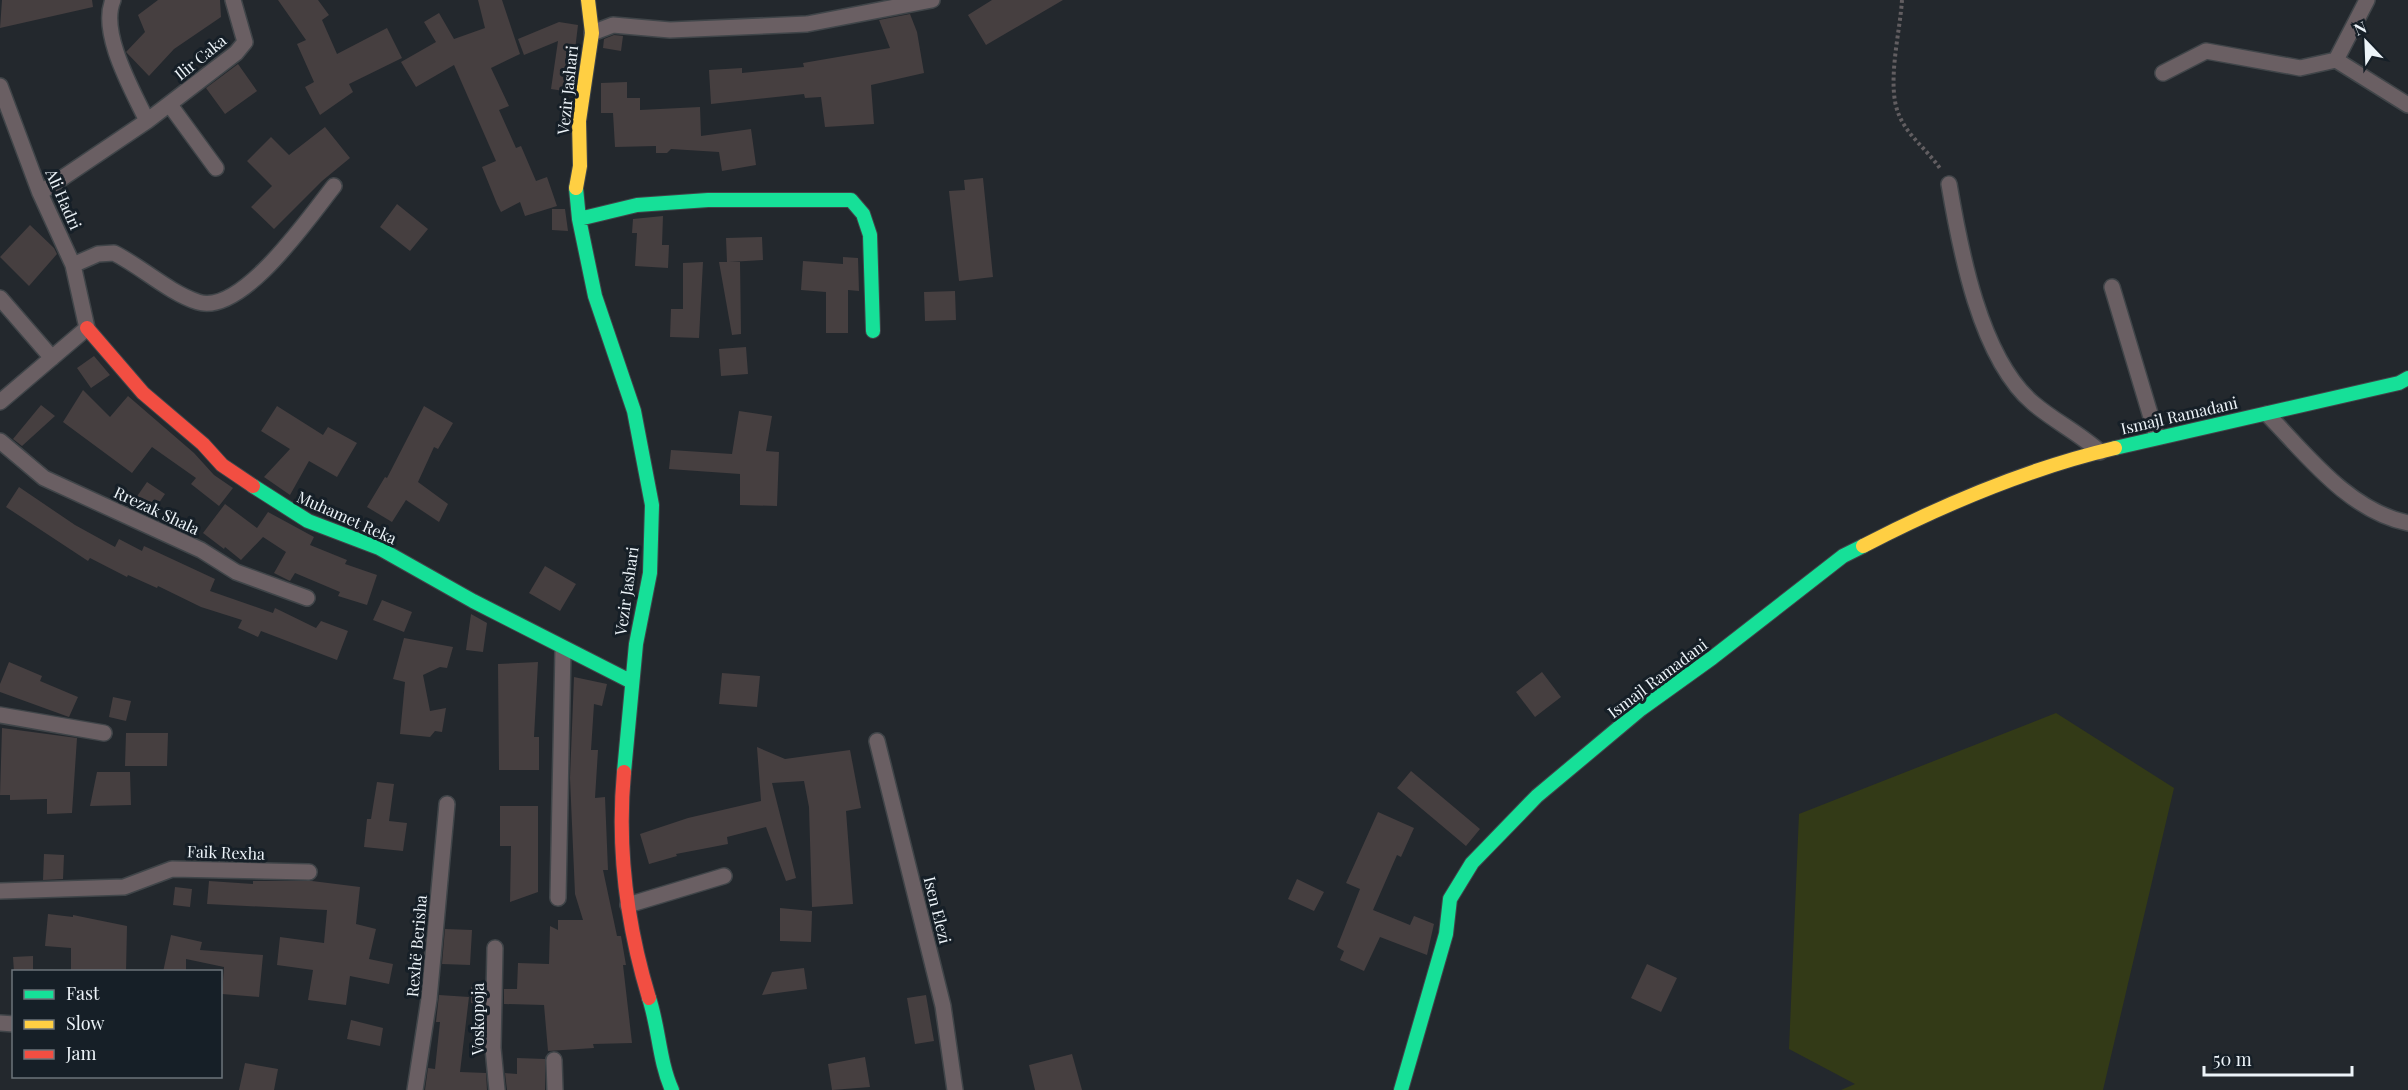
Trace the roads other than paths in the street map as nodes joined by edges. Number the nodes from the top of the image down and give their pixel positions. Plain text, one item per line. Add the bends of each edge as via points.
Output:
1 (113, 0) edge
2 (233, 0) edge
3 (588, 0) edge
4 (932, 0) edge
5 (2367, 0) edge
6 (592, 33) junction
7 (2336, 60) junction
8 (2163, 73) dead end
9 (0, 86) edge
10 (170, 105) junction
11 (2408, 105) edge
12 (147, 121) junction
13 (216, 168) dead end
14 (1949, 184) road end
15 (334, 186) dead end
16 (40, 193) junction
17 (579, 219) junction
18 (73, 265) junction
19 (2112, 287) dead end
20 (0, 298) edge
21 (87, 328) junction
22 (873, 332) dead end
23 (52, 358) junction
24 (2408, 378) edge
25 (0, 402) edge
26 (2267, 414) junction
27 (2157, 437) junction
28 (0, 441) edge
29 (2100, 452) junction
30 (2408, 523) edge
31 (307, 598) dead end
32 (563, 648) junction
33 (632, 682) junction
34 (0, 715) edge
35 (104, 733) dead end
36 (877, 741) dead end
37 (447, 804) dead end
38 (309, 872) dead end
39 (724, 876) dead end
40 (0, 891) edge
41 (558, 898) dead end
42 (628, 904) junction
43 (495, 948) dead end
44 (554, 1060) dead end
45 (415, 1090) edge
46 (497, 1090) edge
47 (555, 1090) edge
48 (672, 1090) edge
49 (955, 1090) edge
50 (1401, 1090) edge

1 - 12 street via 110,23 121,64
2 - 10 street, Ilir Caka via 245,42
3 - 6 street, Vezir Jashari
4 - 6 street via 807,24 670,30 613,25
5 - 7 street
6 - 17 street, Vezir Jashari via 579,121
7 - 8 street via 2300,68 2206,51
7 - 11 street
9 - 16 street, Ali Hadri
10 - 12 street, Ilir Caka
10 - 13 street, Ilir Caka
12 - 16 street, Ilir Caka
14 - 29 street via 1974,302 2012,381 2033,404
15 - 18 street via 268,268 217,302 199,302 114,253 98,254
16 - 18 street, Ali Hadri
17 - 22 street via 637,205 708,200 851,200 863,214 870,235
17 - 33 street, Vezir Jashari via 595,296 634,411 652,505 650,573
18 - 21 street, Ali Hadri
19 - 27 street
20 - 23 street
21 - 23 street
21 - 32 street, Muhamet Reka via 143,393 222,465 265,495 308,521 379,548
23 - 25 street
24 - 26 street, Ismajl Ramadani
26 - 27 street, Ismajl Ramadani
26 - 30 street via 2360,504
27 - 29 street, Ismajl Ramadani
28 - 31 street, Rrezak Shala via 44,478 201,550 236,572
29 - 50 street, Ismajl Ramadani via 1938,507 1842,556 1641,709 1537,796 1472,863 1450,899 1446,934
32 - 33 street, Muhamet Reka
32 - 41 street
33 - 42 street, Vezir Jashari via 622,792
34 - 35 street
36 - 49 street, Isen Elezi via 943,1006
37 - 45 street, Rexhë Berisha via 429,999
38 - 40 street, Faik Rexha via 172,869 124,887
39 - 42 street
42 - 48 street, Vezir Jashari via 639,965 656,1020 663,1070
43 - 46 street, Voskopoja via 493,1048
44 - 47 street

